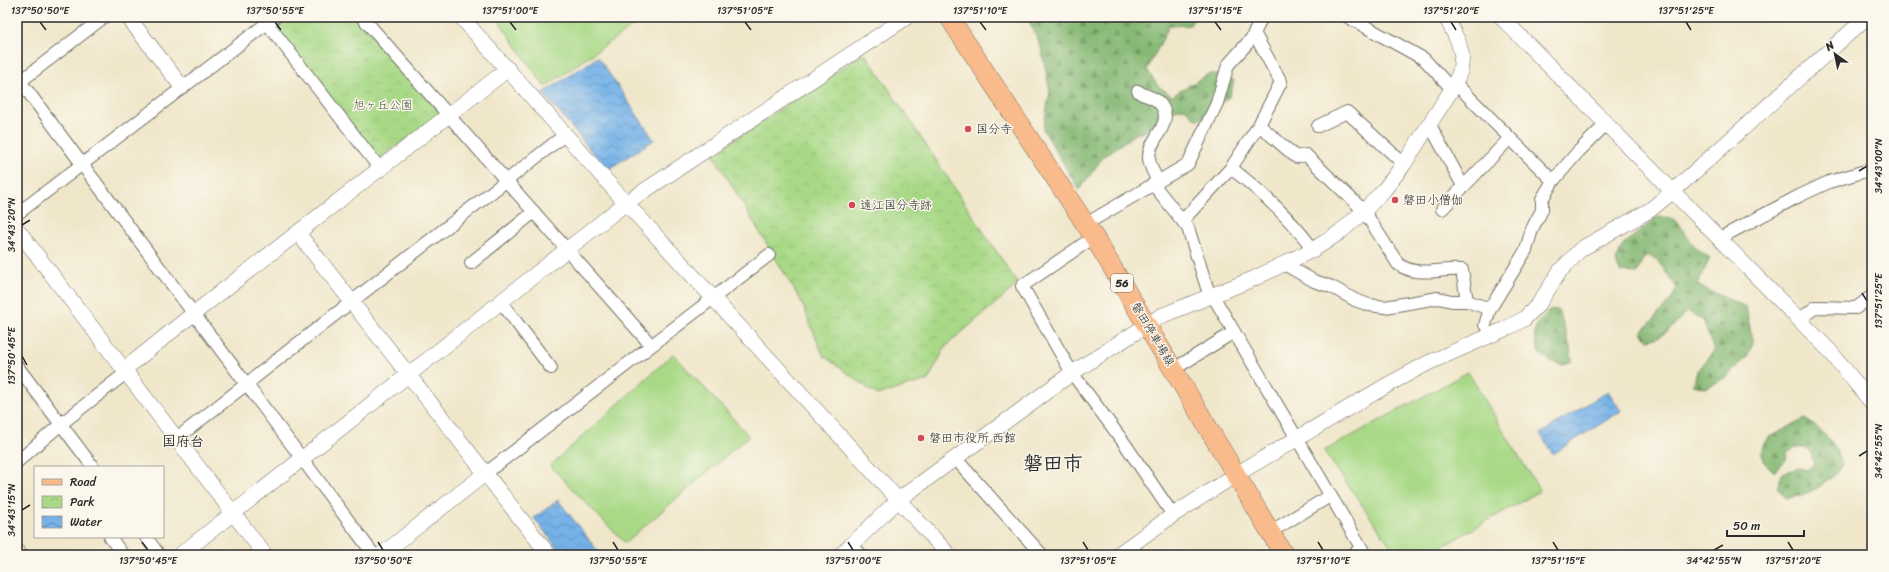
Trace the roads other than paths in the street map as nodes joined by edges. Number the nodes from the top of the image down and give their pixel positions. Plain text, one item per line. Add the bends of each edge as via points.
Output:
1 (104, 17) edge
2 (128, 17) edge
3 (362, 17) edge
4 (461, 17) edge
5 (907, 17) edge
6 (949, 17) edge
7 (1262, 17) edge
8 (1348, 17) edge
9 (1446, 17) edge
10 (1501, 17) edge
11 (1867, 17) edge
12 (271, 20) edge
13 (1254, 33) junction
14 (508, 69) junction
15 (18, 81) edge
16 (1454, 86) junction
17 (182, 87) junction
18 (1138, 91) dead end
19 (449, 116) junction
20 (1606, 124) junction
21 (1259, 125) junction
22 (1430, 125) junction
23 (1318, 126) dead end
24 (566, 134) junction
25 (1510, 138) junction
26 (1404, 164) junction
27 (81, 165) junction
28 (1231, 168) junction
29 (1872, 169) edge
30 (381, 170) junction
31 (506, 181) junction
32 (1553, 181) junction
33 (1156, 183) junction
34 (1464, 186) junction
35 (1672, 192) junction
36 (626, 203) junction
37 (1442, 208) dead end
38 (1364, 211) junction
39 (534, 212) junction
40 (17, 214) edge
41 (1182, 220) junction
42 (17, 229) edge
43 (1090, 231) junction
44 (298, 233) junction
45 (1718, 239) junction
46 (1313, 249) junction
47 (567, 250) junction
48 (769, 255) dead end
49 (471, 263) dead end
50 (1284, 264) junction
51 (1872, 296) edge
52 (713, 297) junction
53 (1211, 297) junction
54 (1467, 301) junction
55 (351, 302) junction
56 (501, 302) junction
57 (1490, 309) junction
58 (193, 314) junction
59 (1799, 320) junction
60 (1147, 325) junction
61 (1485, 325) dead end
62 (1234, 332) junction
63 (651, 345) junction
64 (17, 366) edge
65 (552, 368) dead end
66 (1174, 369) junction
67 (126, 371) junction
68 (1072, 373) junction
69 (409, 375) junction
70 (247, 384) junction
71 (1872, 403) edge
72 (60, 424) junction
73 (176, 439) junction
74 (1296, 439) junction
75 (955, 458) junction
76 (303, 459) junction
77 (17, 462) edge
78 (92, 466) edge
79 (486, 473) junction
80 (1236, 474) junction
81 (1330, 496) junction
82 (898, 500) junction
83 (233, 514) junction
84 (1173, 515) junction
85 (1270, 532) junction
86 (111, 538) edge
87 (147, 538) edge
88 (17, 550) edge
89 (1135, 550) edge
90 (851, 552) edge
91 (21, 555) edge
92 (123, 555) edge
93 (159, 555) edge
94 (180, 555) edge
95 (265, 555) edge
96 (374, 555) edge
97 (381, 555) edge
98 (549, 555) edge
99 (949, 555) edge
100 (1042, 555) edge
101 (1117, 555) edge
102 (1284, 555) edge
103 (1352, 555) edge

1 - 15 street
2 - 17 street
3 - 19 street
4 - 14 street
5 - 36 street
6 - 43 main road, 磐田停車場線 / 56
7 - 13 street
8 - 16 street via 1424,59
9 - 16 street via 1462,56 1460,72
10 - 20 street
11 - 35 street
12 - 17 street
12 - 30 street
13 - 21 street via 1281,82
13 - 33 street via 1228,65 1217,102 1188,164
14 - 19 street
14 - 24 street
15 - 27 street
16 - 22 street
16 - 25 street
17 - 27 street
18 - 33 street via 1156,99 1164,111 1163,127 1152,145 1149,158
19 - 30 street
19 - 31 street
20 - 32 street
20 - 35 street
21 - 28 street
21 - 38 street via 1296,157 1306,155
22 - 26 street
22 - 34 street
23 - 26 street via 1347,112
24 - 31 street
24 - 36 street
25 - 32 street
25 - 34 street
26 - 38 street
27 - 40 street
27 - 58 street
28 - 41 street
28 - 46 street via 1277,208
29 - 45 street via 1829,182
30 - 44 street
31 - 39 street
31 - 55 street
32 - 57 street via 1542,199 1542,210 1526,250
33 - 41 street
33 - 43 street
34 - 37 street
35 - 45 street
35 - 74 street via 1641,216 1581,249 1560,271 1538,305 1524,319 1505,330 1428,363
36 - 47 street
36 - 52 street
38 - 46 street via 1340,232
38 - 54 street via 1398,264 1406,270 1423,273 1448,269 1462,270
39 - 47 street
39 - 49 street
41 - 53 street via 1188,228
42 - 67 street
43 - 60 main road, 磐田停車場線 / 56
43 - 68 street via 1022,286
44 - 55 street
44 - 58 street
45 - 59 street
46 - 50 street
47 - 56 street
47 - 63 street
48 - 52 street
50 - 53 street
50 - 54 street via 1369,305 1385,307 1438,298
51 - 59 street via 1856,308 1816,308
52 - 63 street
52 - 82 street
53 - 60 street via 1161,316
53 - 62 street
54 - 57 street
55 - 69 street
55 - 70 street
56 - 65 street
56 - 69 street
57 - 61 street
58 - 67 street
58 - 70 street
59 - 71 street via 1829,350
60 - 66 main road, 磐田停車場線 / 56
60 - 68 street
62 - 66 street
62 - 74 street
63 - 79 street
64 - 72 street
66 - 80 main road, 磐田停車場線 / 56
67 - 72 street
67 - 73 street
68 - 75 street
68 - 84 street via 1125,444
69 - 76 street
69 - 79 street
70 - 73 street
70 - 76 street
72 - 77 street
72 - 78 street
73 - 83 street
74 - 80 street
74 - 81 street
75 - 82 street
75 - 100 street
76 - 83 street
76 - 96 street
79 - 97 street
79 - 98 street
80 - 84 street
80 - 85 main road, 磐田停車場線 / 56
81 - 85 street
81 - 103 street via 1362,549
82 - 90 street
82 - 99 street
83 - 94 street
83 - 95 street
84 - 89 street
85 - 102 main road, 磐田停車場線 / 56
86 - 92 street
87 - 93 street
88 - 91 street
89 - 101 street

